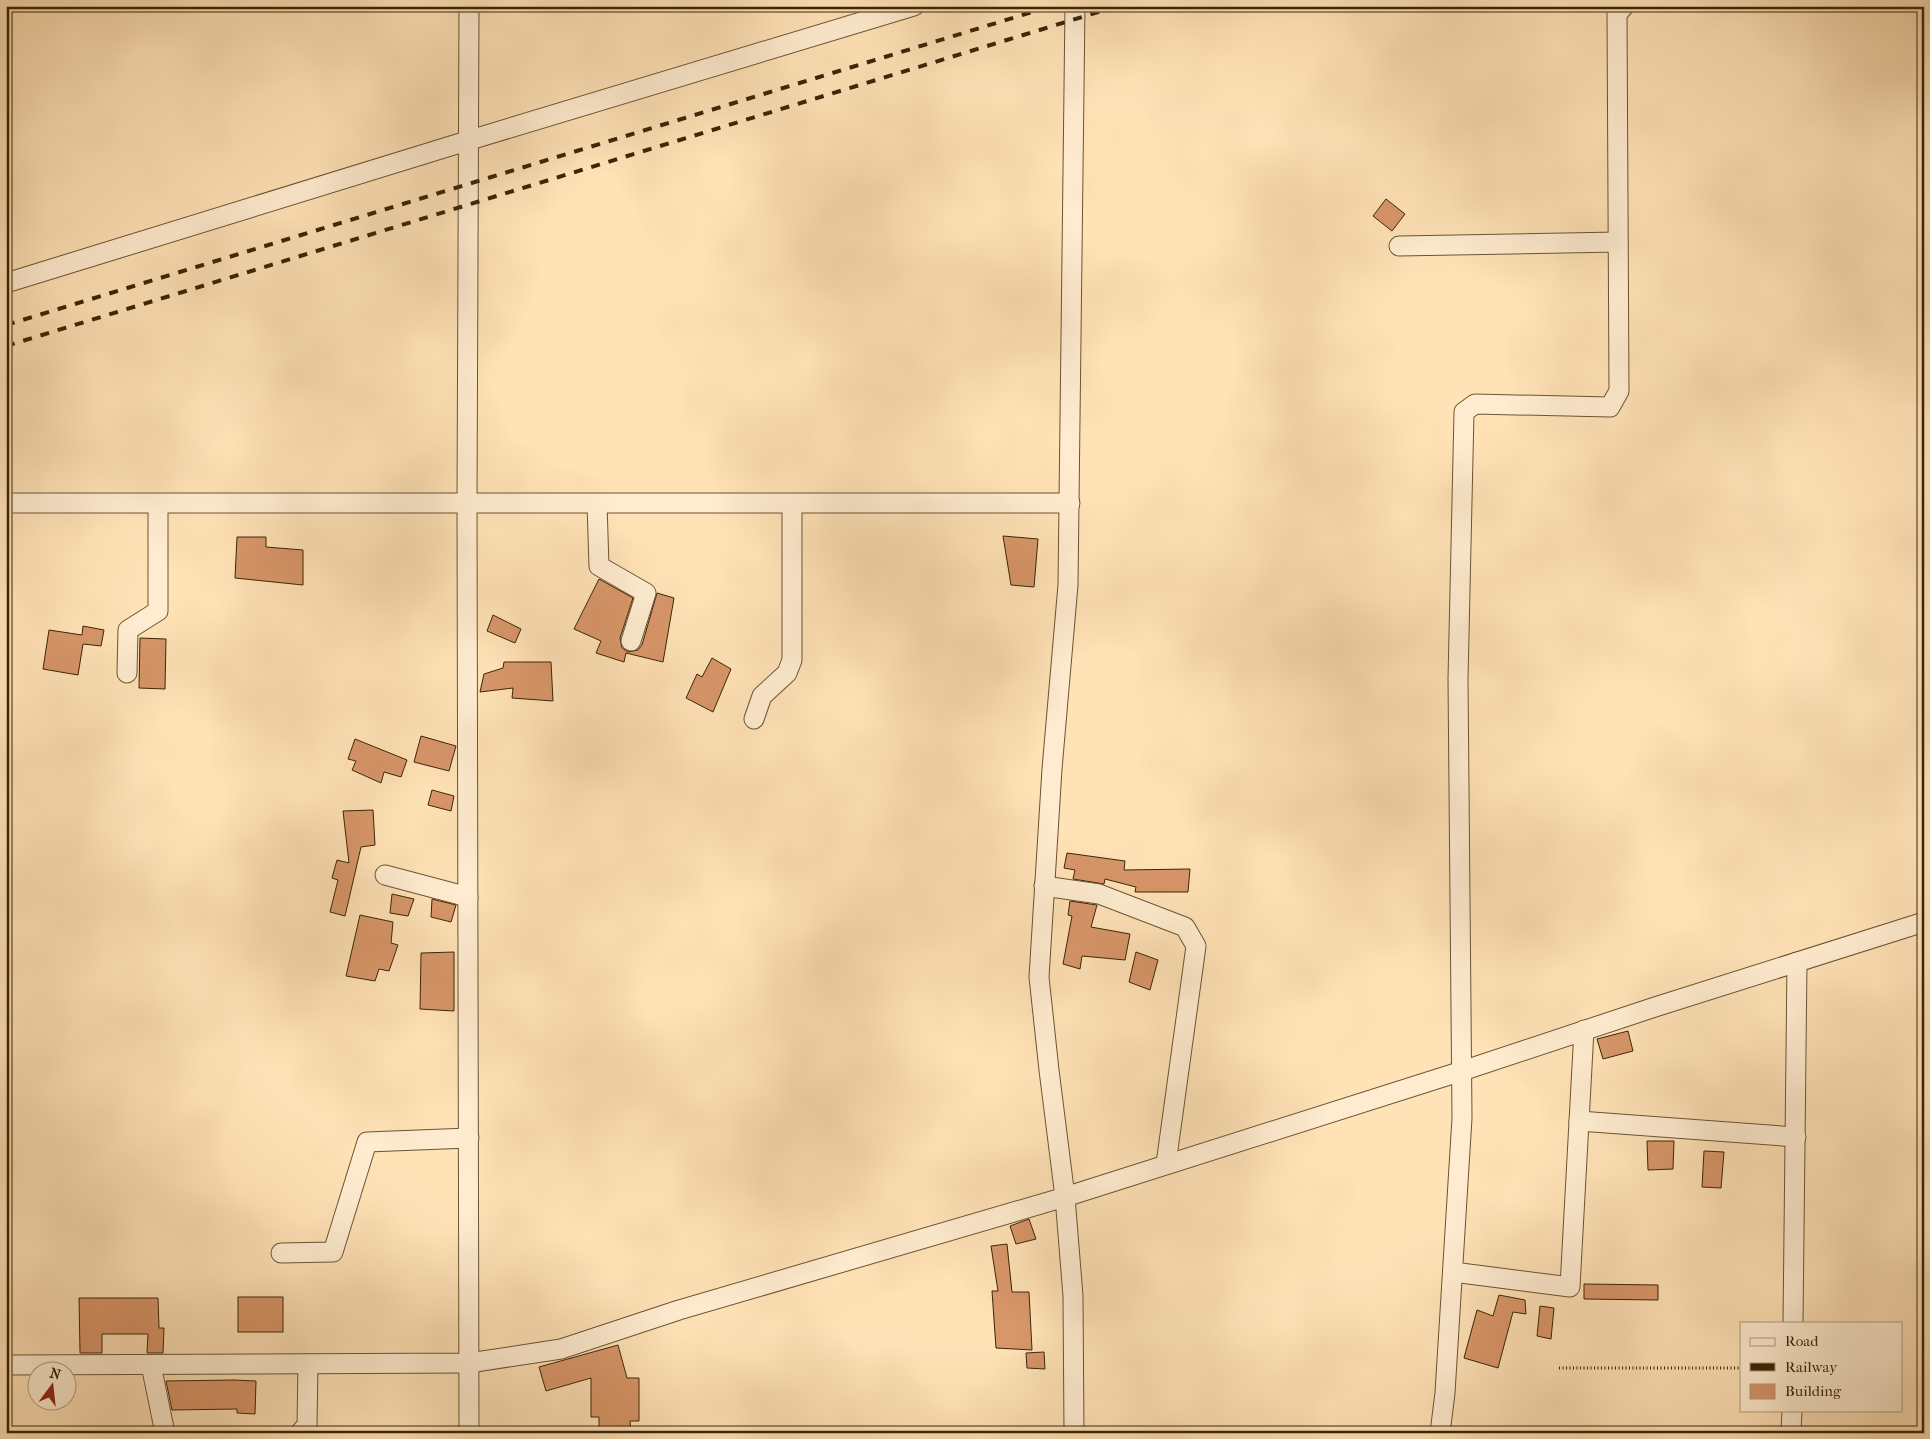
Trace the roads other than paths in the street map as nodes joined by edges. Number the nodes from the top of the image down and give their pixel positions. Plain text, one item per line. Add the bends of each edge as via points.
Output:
1 (469, 6) edge
2 (914, 6) edge
3 (1075, 6) edge
4 (1624, 6) edge
5 (470, 140) junction
6 (1618, 242) junction
7 (1399, 246) dead end
8 (6, 283) edge
9 (6, 503) edge
10 (1070, 503) junction
11 (158, 504) junction
12 (467, 504) junction
13 (597, 504) junction
14 (792, 504) junction
15 (631, 641) dead end
16 (128, 673) dead end
17 (754, 719) dead end
18 (385, 875) dead end
19 (1044, 886) junction
20 (468, 896) junction
21 (1924, 922) edge
22 (1797, 962) junction
23 (1584, 1030) junction
24 (1462, 1071) junction
25 (1578, 1120) junction
26 (1796, 1136) junction
27 (468, 1138) junction
28 (1166, 1164) junction
29 (1065, 1197) junction
30 (281, 1253) dead end
31 (1453, 1272) junction
32 (1793, 1322) edge
33 (469, 1363) junction
34 (308, 1364) junction
35 (6, 1365) edge
36 (151, 1365) junction
37 (1792, 1412) edge
38 (165, 1433) edge
39 (300, 1433) edge
40 (469, 1433) edge
41 (1074, 1433) edge
42 (1440, 1433) edge
43 (1791, 1433) edge

1 - 5 street
2 - 5 street
3 - 10 street
4 - 6 street via 1617,14
5 - 8 street
5 - 12 street
6 - 7 street
6 - 24 street via 1619,391 1610,407 1475,404 1464,412 1458,679
9 - 11 street
10 - 14 street
10 - 19 street via 1068,585
11 - 12 street
11 - 16 street via 158,611 128,630
12 - 13 street
12 - 20 street
13 - 14 street
13 - 15 street via 598,566 646,593
14 - 17 street via 792,660 787,672 762,696
18 - 20 street
19 - 28 street via 1099,894 1185,927 1196,946
19 - 29 street via 1039,977
20 - 27 street
21 - 22 street
22 - 23 street
22 - 26 street
23 - 24 street
23 - 25 street
24 - 28 street
24 - 31 street
25 - 26 street
25 - 31 street via 1570,1287
26 - 32 street
27 - 30 street via 367,1142 333,1252
27 - 33 street
28 - 29 street
29 - 33 street via 679,1310 560,1349
29 - 41 street via 1073,1296
31 - 42 street
33 - 34 street
33 - 40 street
34 - 36 street
34 - 39 street via 307,1425
35 - 36 street
36 - 38 street
37 - 43 street

